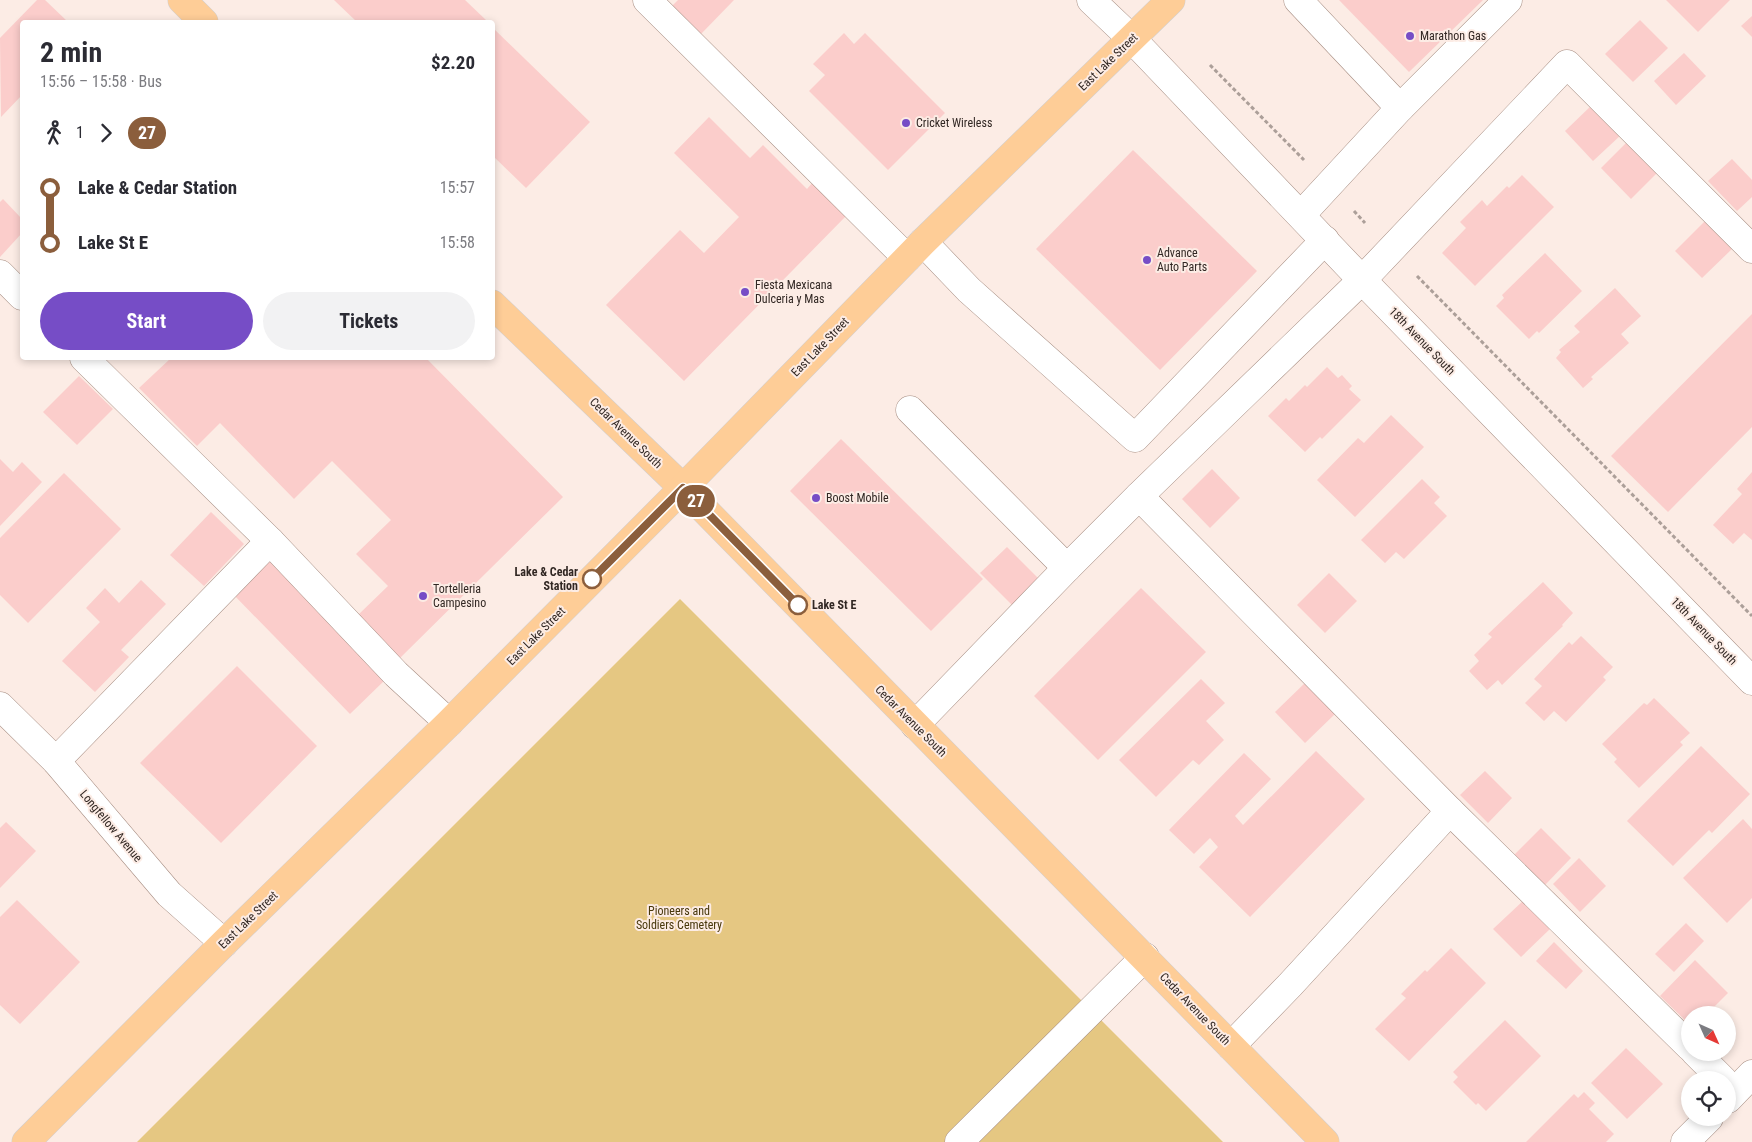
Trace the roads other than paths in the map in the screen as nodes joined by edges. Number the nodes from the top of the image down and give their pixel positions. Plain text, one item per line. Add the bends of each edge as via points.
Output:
1 (182, 0) edge
2 (647, 0) edge
3 (1091, 0) edge
4 (1171, 0) edge
5 (1298, 0) edge
6 (1508, 0) edge
7 (202, 20) edge
8 (1132, 39) junction
9 (1400, 108) junction
10 (1301, 215) junction
11 (1325, 240) junction
12 (1752, 249) edge
13 (915, 250) junction
14 (0, 274) edge
15 (1362, 280) junction
16 (20, 294) edge
17 (495, 307) edge
18 (86, 360) edge
19 (910, 410) dead end
20 (683, 488) junction
21 (1139, 496) junction
22 (270, 541) junction
23 (1067, 568) junction
24 (1752, 681) edge
25 (0, 706) edge
26 (449, 723) junction
27 (915, 726) junction
28 (56, 761) junction
29 (1450, 811) junction
30 (224, 943) junction
31 (1145, 957) junction
32 (1681, 1038) edge
33 (1231, 1046) junction
34 (1705, 1061) edge
35 (1716, 1071) edge
36 (1701, 1126) edge
37 (26, 1142) edge
38 (959, 1142) edge
39 (1325, 1142) edge
40 (1685, 1142) edge

1 - 7 main road
2 - 13 street via 862,211
3 - 8 street, 18th Avenue South
4 - 8 main road, East Lake Street
5 - 9 street
6 - 9 street
8 - 10 street, 18th Avenue South
8 - 13 main road, East Lake Street
9 - 10 street
10 - 11 street, 18th Avenue South
11 - 13 street via 1135,438 969,290
11 - 15 street, 18th Avenue South
12 - 15 street via 1567,64
13 - 20 main road, East Lake Street
14 - 16 street
15 - 21 street
15 - 24 street, 18th Avenue South
17 - 20 main road, Cedar Avenue South
18 - 22 street
19 - 23 street
20 - 26 main road, East Lake Street
20 - 27 main road, Cedar Avenue South
21 - 23 street
21 - 29 street
22 - 26 street via 396,674
22 - 28 street
23 - 27 street
25 - 28 street, Longfellow Avenue
26 - 30 main road, East Lake Street
27 - 31 main road, Cedar Avenue South
28 - 30 street, Longfellow Avenue via 169,894
29 - 32 street
29 - 33 street
30 - 37 main road, East Lake Street
31 - 33 main road, Cedar Avenue South
31 - 38 street
33 - 39 main road, Cedar Avenue South
34 - 35 street
36 - 40 street

